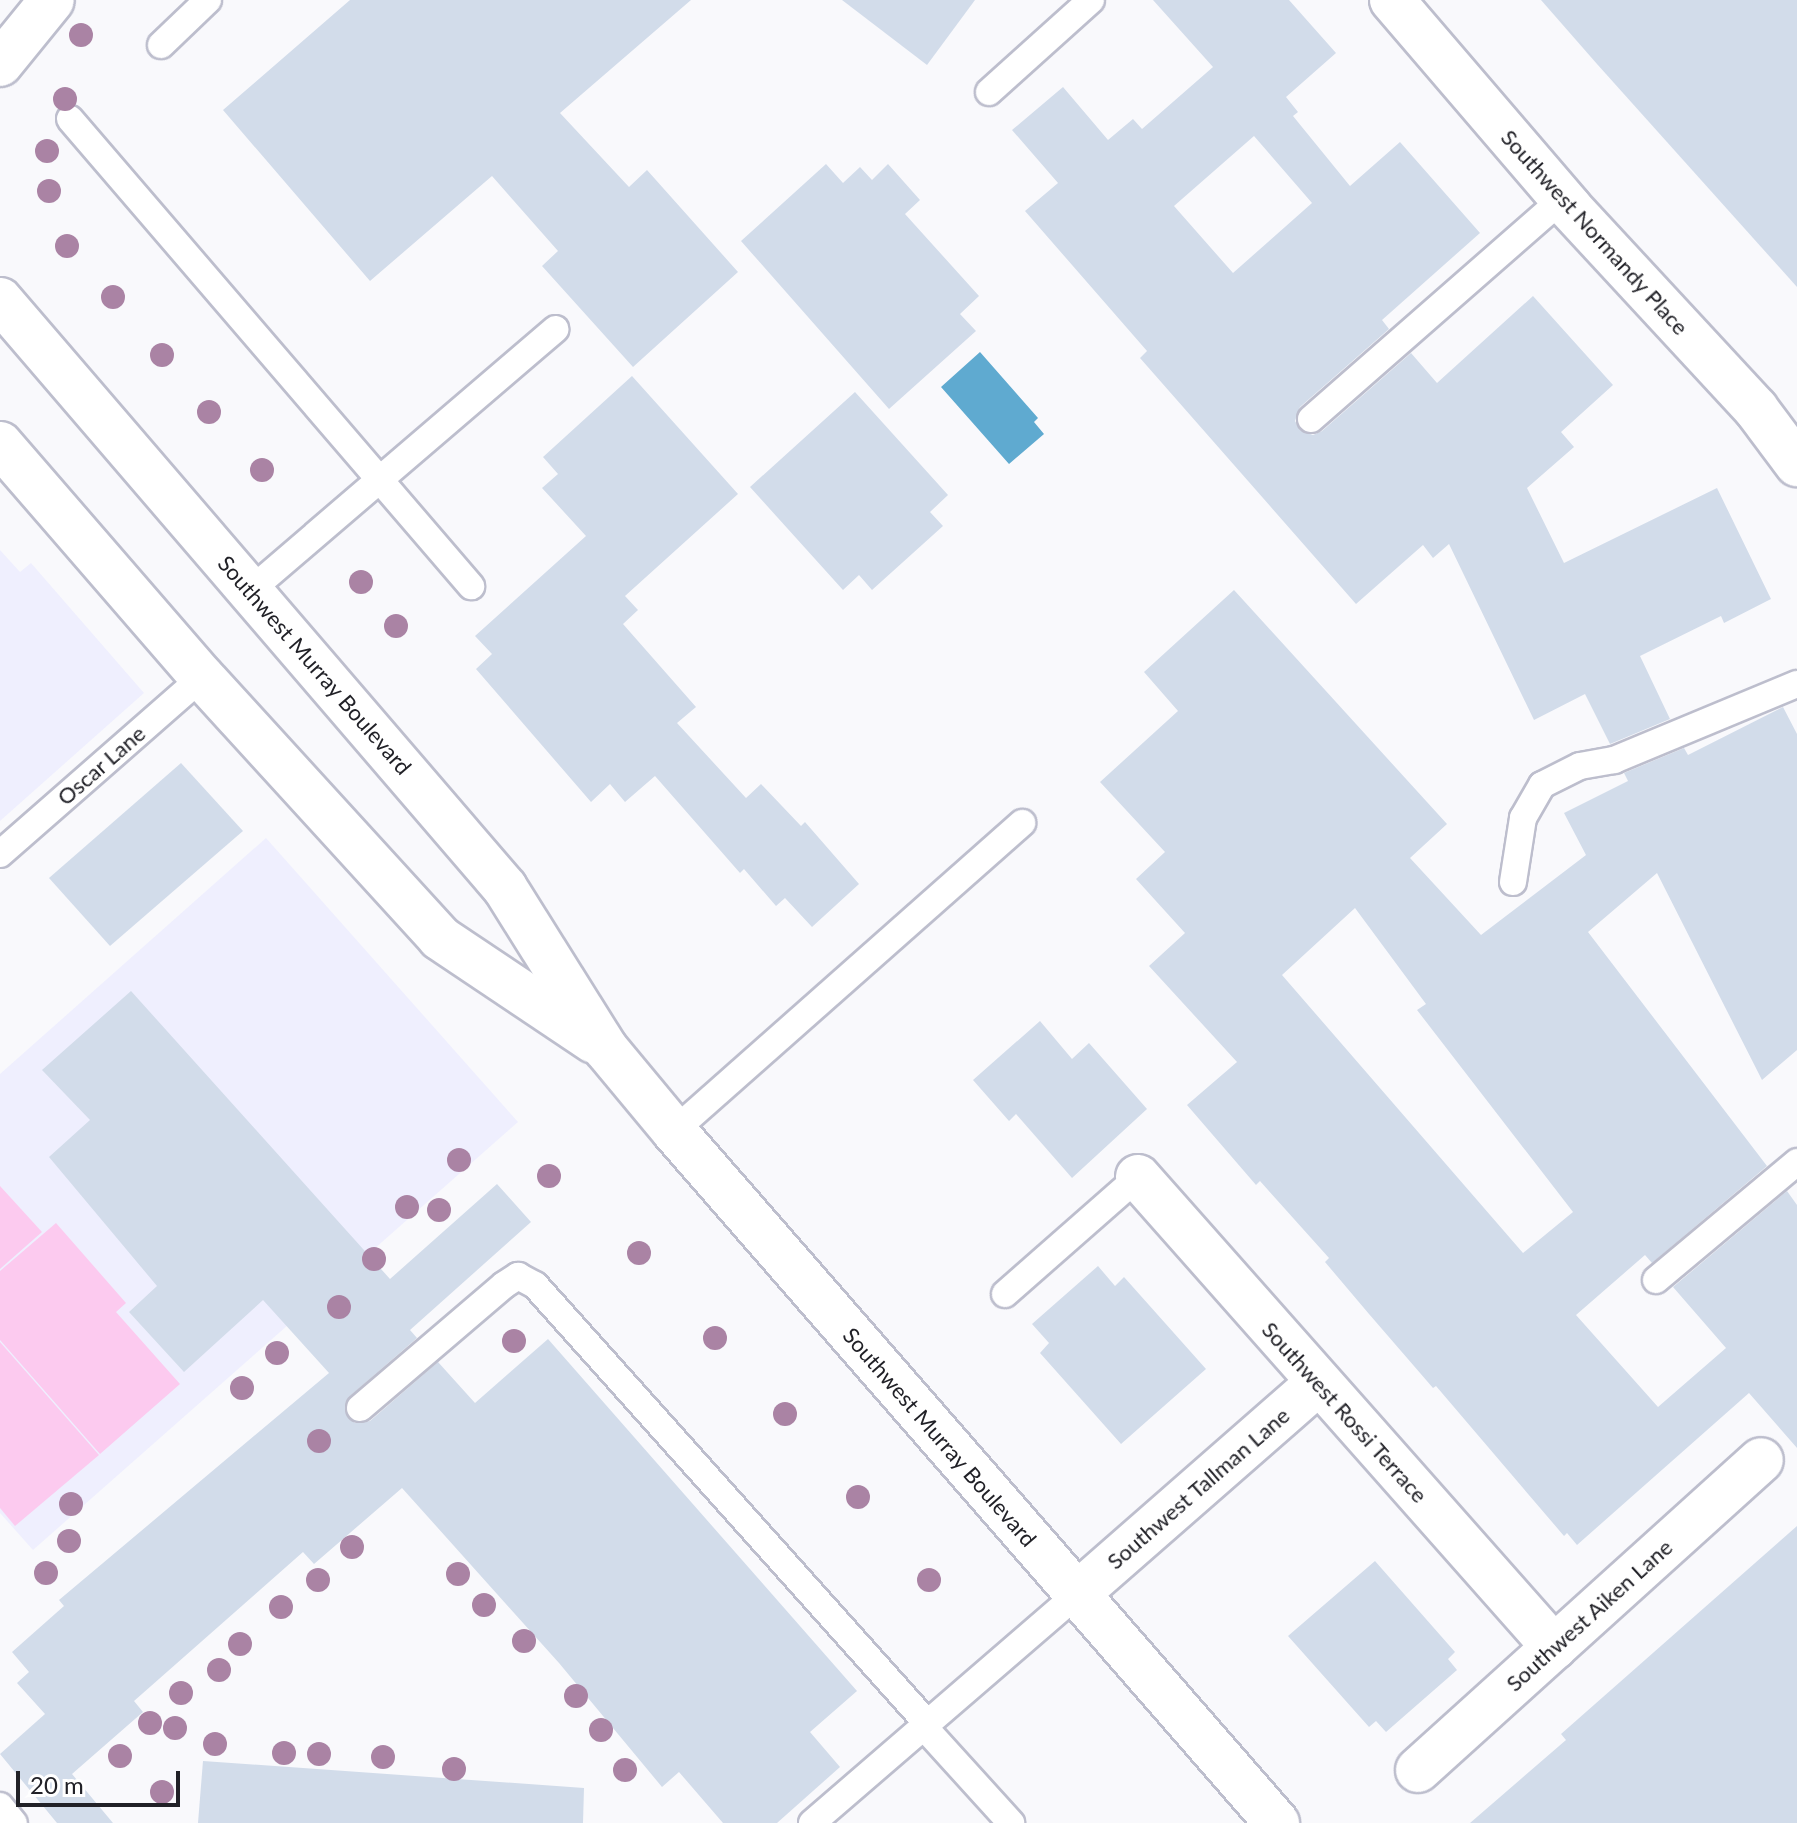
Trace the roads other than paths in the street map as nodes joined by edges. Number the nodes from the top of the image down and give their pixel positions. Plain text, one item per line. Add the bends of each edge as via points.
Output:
1 (52, 0) edge
2 (208, 0) edge
3 (1091, 0) edge
4 (1393, 1) edge
5 (161, 45) dead end
6 (0, 64) edge
7 (989, 92) dead end
8 (70, 119) dead end
9 (1562, 199) junction
10 (0, 300) edge
11 (555, 329) dead end
12 (1311, 419) dead end
13 (0, 444) edge
14 (1797, 464) edge
15 (380, 480) junction
16 (471, 586) dead end
17 (251, 590) junction
18 (202, 677) junction
19 (1797, 684) edge
20 (1022, 823) dead end
21 (0, 854) edge
22 (1513, 882) dead end
23 (606, 1049) junction
24 (674, 1131) junction
25 (1797, 1162) edge
26 (1138, 1177) joint
27 (1656, 1280) dead end
28 (1005, 1294) dead end
29 (1318, 1383) junction
30 (360, 1408) dead end
31 (1761, 1460) dead end
32 (1077, 1594) junction
33 (1554, 1647) junction
34 (925, 1725) junction
35 (1418, 1770) dead end
36 (0, 1806) edge
37 (815, 1822) edge
38 (14, 1823) edge
39 (1011, 1823) edge
40 (1277, 1823) edge

1 - 6 main road
2 - 5 lane
3 - 7 lane
4 - 9 main road, Southwest Normandy Place
8 - 15 lane
9 - 12 lane
9 - 14 main road, Southwest Normandy Place via 1756,409
10 - 17 main road, Southwest Murray Boulevard
11 - 15 lane
13 - 18 main road, Southwest Murray Boulevard
15 - 16 lane
15 - 17 lane
17 - 23 main road, Southwest Murray Boulevard via 505,888
18 - 21 lane, Oscar Lane
18 - 23 main road, Southwest Murray Boulevard via 440,938
19 - 22 lane via 1542,785 1523,818
20 - 24 lane
23 - 24 main road, Southwest Murray Boulevard
24 - 32 main road, Southwest Murray Boulevard
25 - 27 lane
26 - 28 lane
26 - 29 main road, Southwest Rossi Terrace
29 - 32 main road, Southwest Tallman Lane
29 - 33 main road, Southwest Rossi Terrace
30 - 34 lane via 504,1285 518,1276 535,1285
31 - 33 main road, Southwest Aiken Lane
32 - 34 lane
32 - 40 main road, Southwest Murray Boulevard
33 - 35 main road, Southwest Aiken Lane
34 - 37 lane
34 - 39 lane
36 - 38 lane

